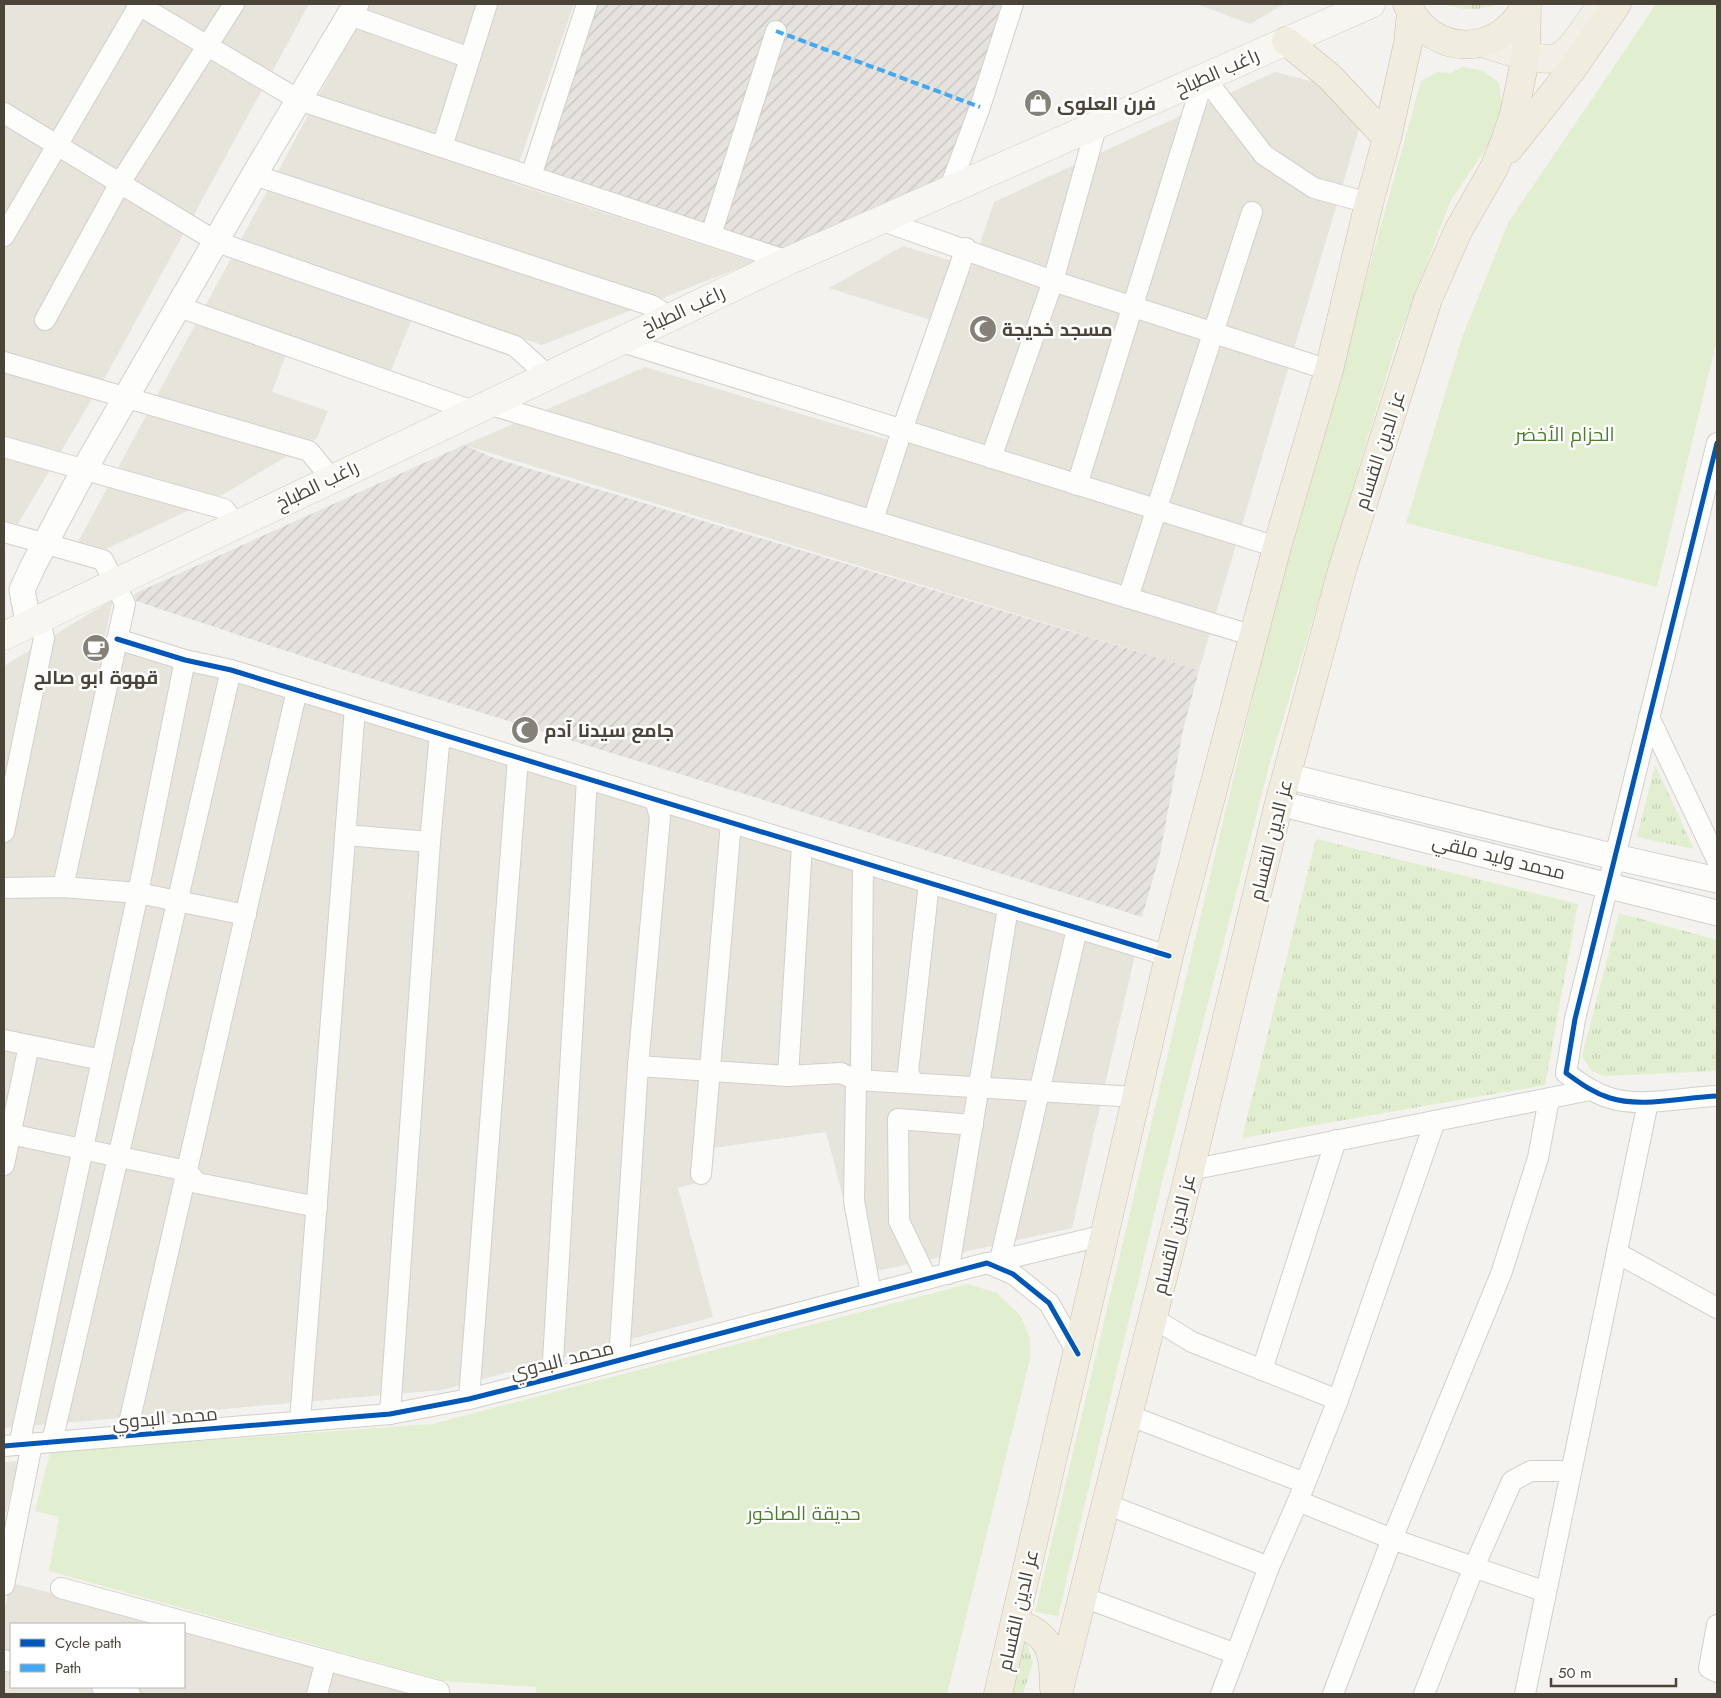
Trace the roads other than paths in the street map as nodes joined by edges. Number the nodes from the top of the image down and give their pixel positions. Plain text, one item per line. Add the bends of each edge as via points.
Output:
1 (139, 4) edge
2 (234, 4) edge
3 (487, 4) edge
4 (587, 4) edge
5 (1013, 4) edge
6 (1371, 4) edge
7 (1527, 4) edge
8 (1602, 4) edge
9 (1617, 4) edge
10 (1409, 8) edge
11 (353, 9) edge
12 (776, 31) dead end
13 (1286, 41) junction
14 (1482, 43) junction
15 (209, 46) junction
16 (1526, 55) junction
17 (470, 58) junction
18 (1204, 77) junction
19 (299, 100) junction
20 (4, 113) edge
21 (1097, 124) junction
22 (1387, 138) junction
23 (57, 145) junction
24 (442, 147) junction
25 (1494, 168) junction
26 (254, 175) junction
27 (532, 176) junction
28 (120, 182) junction
29 (949, 190) junction
30 (1369, 203) junction
31 (1252, 212) dead end
32 (883, 221) junction
33 (711, 235) junction
34 (4, 236) edge
35 (218, 242) junction
36 (966, 248) junction
37 (788, 260) junction
38 (1053, 280) junction
39 (179, 307) junction
40 (1133, 307) junction
41 (669, 317) junction
42 (45, 320) dead end
43 (1212, 333) junction
44 (619, 341) junction
45 (4, 362) edge
46 (1329, 370) junction
47 (547, 376) junction
48 (126, 398) junction
49 (480, 407) junction
50 (902, 430) junction
51 (1717, 443) edge
52 (4, 447) edge
53 (992, 458) junction
54 (84, 470) junction
55 (331, 478) junction
56 (1077, 485) junction
57 (1156, 510) junction
58 (873, 520) junction
59 (236, 524) junction
60 (4, 532) edge
61 (44, 544) junction
62 (1278, 547) junction
63 (114, 582) junction
64 (1128, 598) junction
65 (34, 620) junction
66 (4, 636) edge
67 (1254, 636) junction
68 (117, 639) junction
69 (185, 660) junction
70 (231, 670) junction
71 (297, 690) junction
72 (355, 708) junction
73 (1649, 717) junction
74 (440, 734) junction
75 (518, 758) junction
76 (1287, 776) junction
77 (587, 779) junction
78 (655, 800) junction
79 (1280, 803) junction
80 (731, 823) junction
81 (4, 832) edge
82 (345, 835) junction
83 (430, 842) junction
84 (802, 844) junction
85 (1614, 857) junction
86 (1717, 860) edge
87 (863, 863) junction
88 (1717, 880) edge
89 (930, 883) junction
90 (1608, 884) junction
91 (63, 887) junction
92 (4, 888) edge
93 (138, 893) junction
94 (178, 900) junction
95 (1008, 908) junction
96 (1717, 913) edge
97 (246, 915) junction
98 (1078, 929) junction
99 (1169, 956) junction
100 (4, 1040) edge
101 (29, 1045) junction
102 (102, 1060) junction
103 (638, 1066) junction
104 (710, 1071) junction
105 (788, 1076) junction
106 (856, 1080) junction
107 (913, 1083) junction
108 (979, 1088) junction
109 (1590, 1090) junction
110 (1040, 1091) junction
111 (1717, 1096) edge
112 (1136, 1097) junction
113 (1549, 1099) junction
114 (1648, 1102) junction
115 (1435, 1121) junction
116 (973, 1125) junction
117 (10, 1134) junction
118 (1336, 1140) junction
119 (83, 1149) junction
120 (120, 1156) junction
121 (4, 1165) edge
122 (187, 1170) junction
123 (1190, 1170) junction
124 (701, 1174) dead end
125 (317, 1207) junction
126 (1105, 1235) junction
127 (1617, 1252) junction
128 (994, 1262) junction
129 (948, 1274) junction
130 (927, 1280) junction
131 (870, 1294) junction
132 (1717, 1308) edge
133 (1153, 1318) junction
134 (1078, 1354) junction
135 (620, 1360) junction
136 (1262, 1370) junction
137 (552, 1378) junction
138 (468, 1399) junction
139 (1338, 1400) junction
140 (390, 1414) junction
141 (1128, 1415) junction
142 (300, 1422) junction
143 (126, 1436) junction
144 (52, 1442) junction
145 (18, 1445) edge
146 (1571, 1471) junction
147 (1302, 1492) junction
148 (1106, 1504) junction
149 (1392, 1539) junction
150 (1269, 1567) junction
151 (1474, 1567) junction
152 (5, 1574) edge
153 (61, 1588) dead end
154 (1546, 1592) junction
155 (1083, 1597) junction
156 (1015, 1623) junction
157 (1717, 1625) edge
158 (1236, 1654) junction
159 (326, 1660) junction
160 (1717, 1672) edge
161 (106, 1688) edge
162 (1061, 1693) edge
163 (130, 1694) edge
164 (317, 1694) edge
165 (439, 1694) edge
166 (998, 1694) edge
167 (1221, 1694) edge
168 (1333, 1694) edge
169 (1424, 1694) edge
170 (1525, 1694) edge

1 - 15 street
1 - 23 street
2 - 15 street
3 - 17 street
4 - 27 street
5 - 29 street via 980,108
6 - 13 main road, راغب الطباخ
7 - 14 highway via 1510,28
7 - 16 highway, عز الدين القسام
8 - 16 main road via 1564,54 1545,59
9 - 25 highway via 1573,68
10 - 14 highway via 1421,26 1434,36 1465,45
10 - 22 highway, عز الدين القسام via 1408,43
11 - 17 street
11 - 19 street
12 - 33 street
13 - 18 main road, راغب الطباخ
13 - 22 highway via 1337,83
14 - 16 main road
15 - 19 street
15 - 28 street
16 - 25 highway, عز الدين القسام via 1514,114
17 - 24 street
18 - 21 main road, راغب الطباخ
18 - 30 street via 1264,154 1314,188
18 - 40 street
19 - 24 street
19 - 26 street
20 - 23 street
21 - 29 main road, راغب الطباخ
21 - 38 street
22 - 30 highway, عز الدين القسام
23 - 28 street
23 - 34 street
24 - 27 street
25 - 76 highway, عز الدين القسام via 1458,231 1422,316 1343,567
26 - 35 street
26 - 41 street via 653,306
27 - 33 street
28 - 35 street
28 - 42 street
29 - 32 main road, راغب الطباخ
30 - 46 highway, عز الدين القسام
31 - 43 street
32 - 36 street
32 - 37 main road, راغب الطباخ
33 - 37 street
35 - 39 street
35 - 47 street via 515,346
36 - 38 street
36 - 50 street
37 - 41 main road, راغب الطباخ
38 - 40 street
38 - 53 street
39 - 48 street
39 - 49 street
40 - 43 street
40 - 56 street
41 - 44 main road, راغب الطباخ
43 - 46 street
43 - 57 street
44 - 47 main road, راغب الطباخ
44 - 50 street
45 - 48 street
46 - 62 highway, عز الدين القسام
47 - 49 main road, راغب الطباخ
48 - 54 street
48 - 55 street via 309,451
49 - 55 main road, راغب الطباخ
49 - 58 street
50 - 53 street
50 - 58 street
51 - 73 street
52 - 54 street
53 - 56 street
54 - 59 street via 224,509
54 - 61 street
55 - 59 main road, راغب الطباخ
56 - 57 street
57 - 62 street
57 - 64 street
58 - 64 street
59 - 63 main road, راغب الطباخ
60 - 61 street
61 - 63 street via 103,560
61 - 65 street via 22,590
62 - 67 highway, عز الدين القسام
63 - 65 main road, راغب الطباخ
63 - 68 street via 125,604
64 - 67 street
65 - 66 main road, راغب الطباخ
65 - 81 street via 44,638
67 - 99 highway, عز الدين القسام
68 - 69 street
68 - 91 street
69 - 70 street
69 - 93 street
70 - 71 street
70 - 94 street
71 - 72 street
71 - 97 street
72 - 74 street
72 - 82 street
73 - 85 street
73 - 86 street
74 - 75 street
74 - 83 street
75 - 77 street
75 - 138 street
76 - 79 highway, عز الدين القسام
76 - 85 street, محمد وليد ملقي
77 - 78 street
77 - 137 street
78 - 80 street
78 - 103 street via 660,817
79 - 90 street, محمد وليد ملقي
79 - 123 highway, عز الدين القسام
80 - 84 street
80 - 104 street
82 - 83 street
82 - 125 street
83 - 140 street
84 - 87 street
84 - 105 street
85 - 88 street, محمد وليد ملقي
85 - 90 street
87 - 89 street
87 - 106 street via 861,1070
89 - 95 street
89 - 107 street via 908,1072
90 - 96 street, محمد وليد ملقي
90 - 109 street via 1575,1019 1566,1073
91 - 92 street
91 - 93 street
93 - 94 street
93 - 102 street
94 - 97 street
94 - 120 street
95 - 98 street
95 - 108 street
97 - 122 street
98 - 99 street
98 - 110 street
99 - 112 highway, عز الدين القسام
100 - 101 street
101 - 102 street
101 - 117 street
102 - 119 street
103 - 104 street
103 - 135 street
104 - 105 street
104 - 124 street
105 - 106 street via 841,1073
106 - 107 street
106 - 131 street via 854,1201
107 - 108 street
108 - 110 street
108 - 116 street
109 - 113 street
109 - 114 street via 1611,1098
110 - 112 street
110 - 128 street
111 - 114 street
112 - 126 highway, عز الدين القسام
113 - 115 street
113 - 149 street via 1538,1158 1501,1274
114 - 127 street
115 - 118 street
115 - 139 street
116 - 129 street
116 - 130 street via 898,1119 899,1221
117 - 119 street
117 - 121 street
118 - 123 street
118 - 136 street
119 - 120 street
119 - 145 street
120 - 122 street
120 - 144 street
122 - 125 street via 197,1183
122 - 143 street
123 - 133 highway, عز الدين القسام
125 - 142 street
126 - 128 street, محمد البدوي
126 - 134 highway, عز الدين القسام
127 - 132 street
127 - 146 street
128 - 129 street, محمد البدوي
128 - 134 street via 1014,1274 1048,1303
129 - 130 street, محمد البدوي
130 - 131 street, محمد البدوي
131 - 135 street, محمد البدوي
133 - 136 street via 1192,1342
133 - 141 highway, عز الدين القسام
134 - 156 highway, عز الدين القسام
135 - 137 street, محمد البدوي
136 - 139 street
137 - 138 street, محمد البدوي
138 - 140 street, محمد البدوي
139 - 147 street
140 - 142 street, محمد البدوي
141 - 147 street
141 - 148 highway, عز الدين القسام
142 - 143 street, محمد البدوي
143 - 144 street, محمد البدوي
144 - 145 street, محمد البدوي
145 - 152 street
146 - 151 street via 1531,1472 1512,1481
146 - 154 street
147 - 149 street
147 - 150 street
148 - 150 street
148 - 155 highway, عز الدين القسام
149 - 151 street
149 - 168 street
150 - 158 street
151 - 154 street
151 - 169 street
153 - 159 street
154 - 170 street
155 - 158 street
155 - 162 highway, عز الدين القسام
156 - 162 highway via 1043,1636
156 - 166 highway, عز الدين القسام
157 - 160 street via 1708,1668
158 - 167 street
159 - 164 street
159 - 165 street
161 - 163 street

